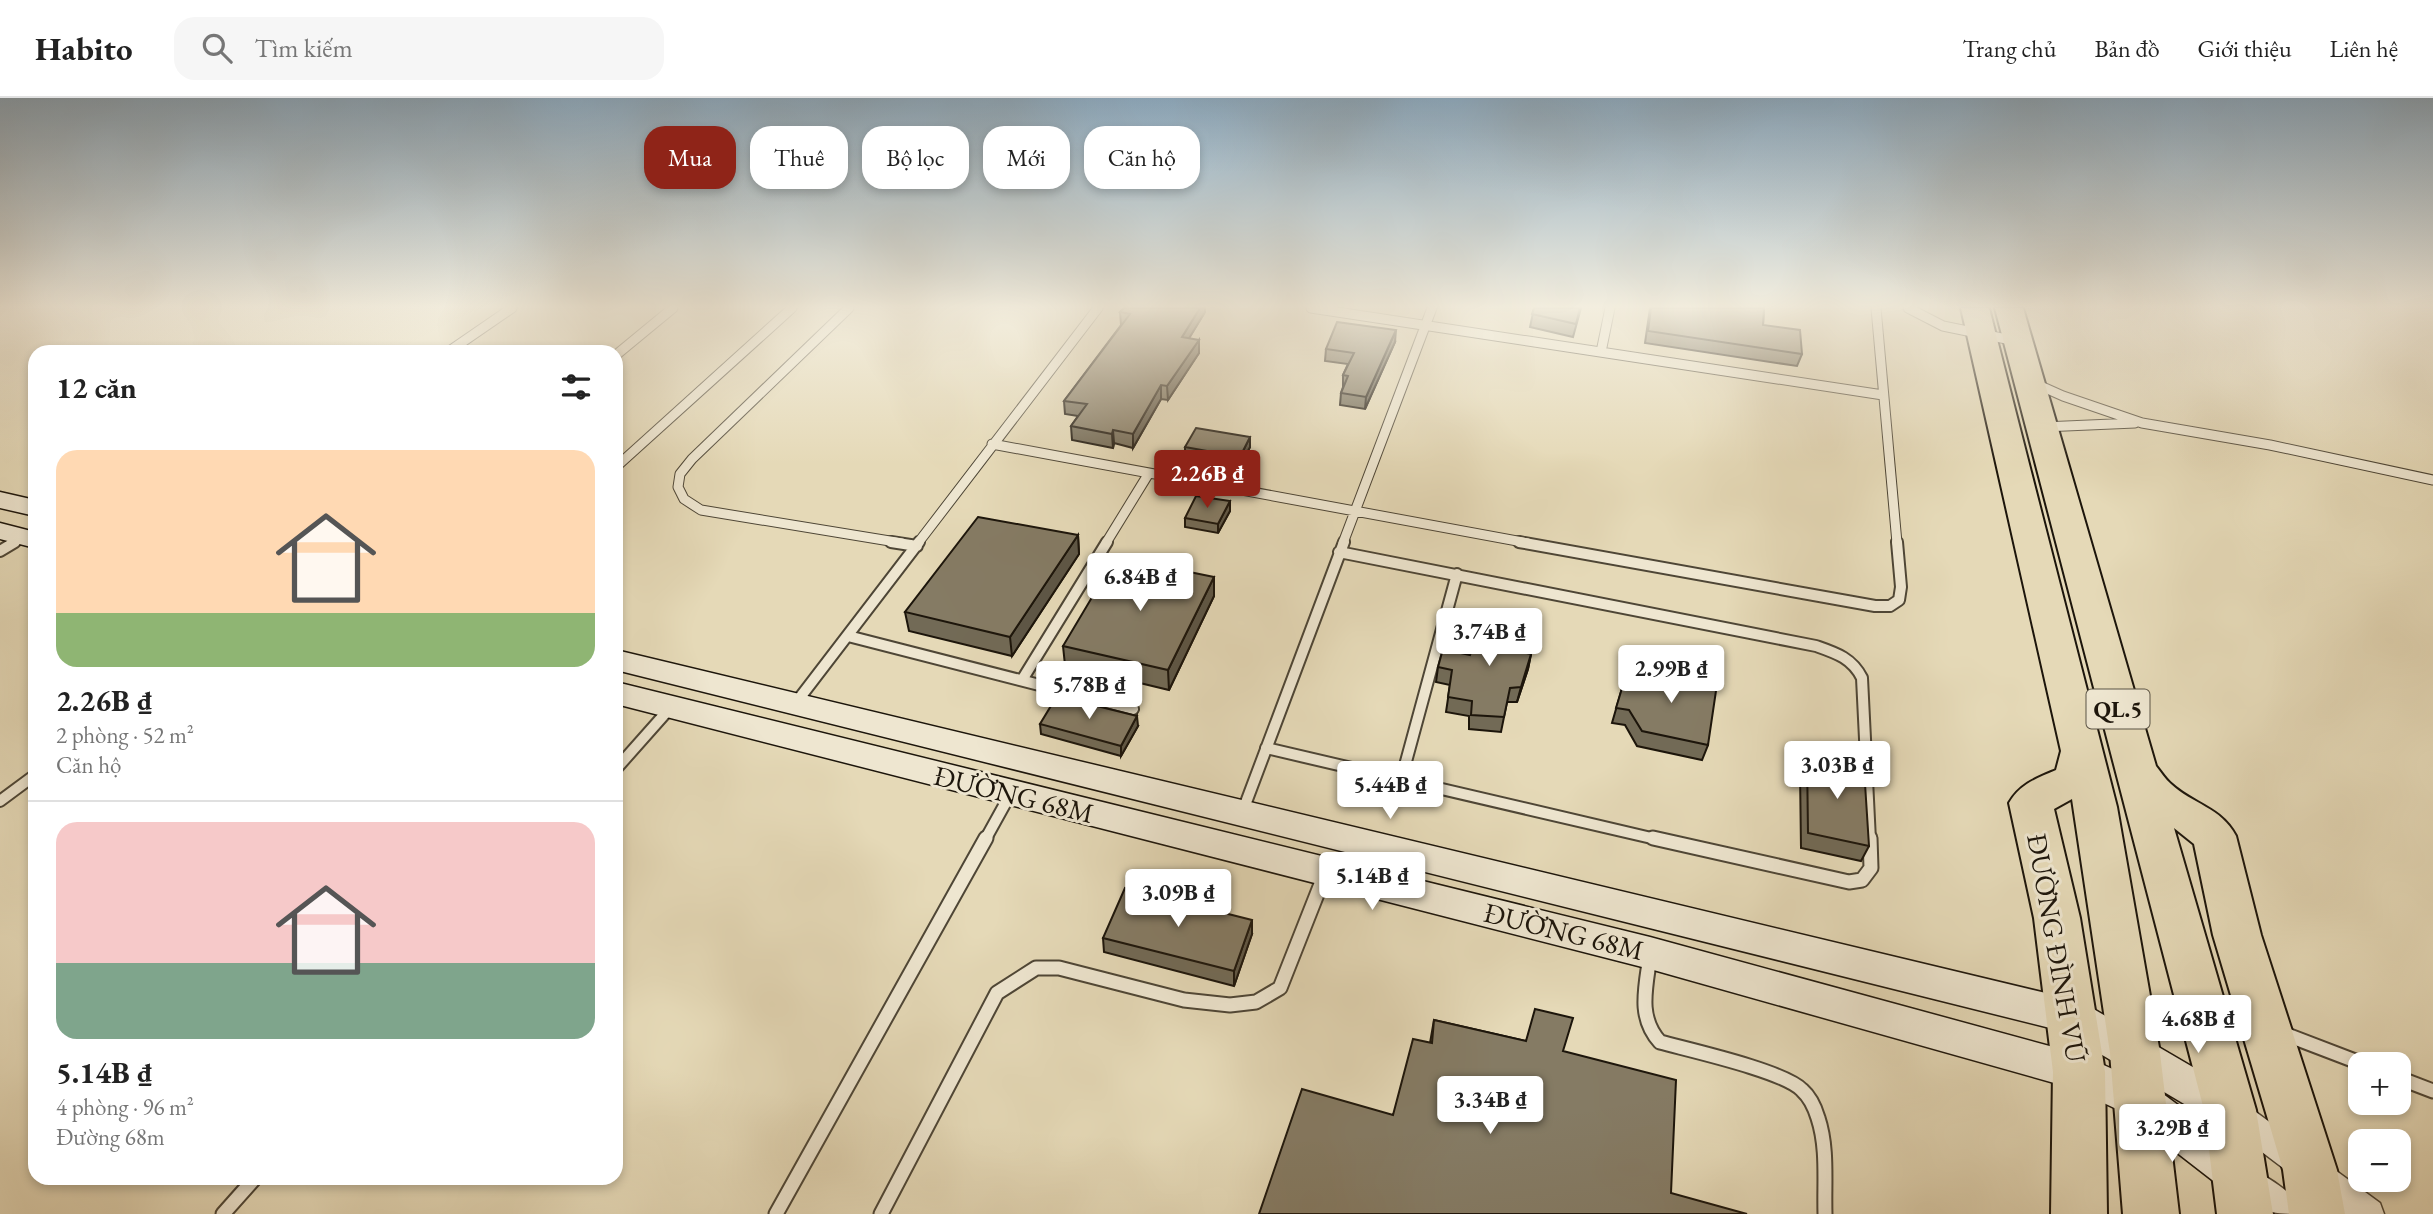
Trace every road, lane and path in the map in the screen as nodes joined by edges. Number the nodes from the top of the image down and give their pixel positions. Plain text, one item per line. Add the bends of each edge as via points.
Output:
1 (734, 360) edge
2 (795, 360) edge
3 (1057, 360) edge
4 (1411, 360) edge
5 (1654, 360) edge
6 (1880, 360) edge
7 (2003, 360) edge
8 (2016, 360) edge
9 (2028, 381) junction
10 (1883, 395) junction
11 (2142, 423) junction
12 (2040, 427) junction
13 (992, 444) junction
14 (623, 461) edge
15 (1149, 473) junction
16 (2433, 481) edge
17 (0, 499) edge
18 (28, 506) edge
19 (1354, 510) junction
20 (917, 546) junction
21 (1339, 552) junction
22 (1457, 574) junction
23 (848, 636) junction
24 (623, 662) edge
25 (1023, 680) junction
26 (623, 695) edge
27 (795, 704) junction
28 (671, 707) junction
29 (1133, 709) dead end
30 (1266, 748) junction
31 (2081, 752) junction
32 (623, 761) edge
33 (2134, 768) junction
34 (28, 780) edge
35 (1401, 780) junction
36 (1011, 793) junction
37 (0, 801) edge
38 (1242, 813) junction
39 (1326, 872) junction
40 (1650, 953) junction
41 (2071, 1016) junction
42 (2266, 1027) junction
43 (2348, 1059) edge
44 (2078, 1072) junction
45 (2138, 1077) junction
46 (2411, 1083) edge
47 (2433, 1091) edge
48 (2230, 1110) junction
49 (249, 1185) edge
50 (2314, 1192) edge
51 (2242, 1195) edge
52 (223, 1214) edge
53 (776, 1214) edge
54 (881, 1214) edge
55 (1825, 1214) edge
56 (2078, 1214) edge
57 (2151, 1214) edge
58 (2290, 1214) edge
59 (2369, 1214) edge

1 - 14 lane
2 - 20 lane via 677,475 676,488 701,510
3 - 13 lane
4 - 19 lane
5 - 10 lane
6 - 10 lane
7 - 31 highway, QL.5
8 - 9 highway, QL.5
9 - 11 lane
9 - 12 highway, QL.5
10 - 19 lane via 1901,587 1899,600 1890,606 1844,602
11 - 12 lane
11 - 16 lane
12 - 33 highway, QL.5
13 - 15 lane
13 - 20 lane
15 - 19 lane
15 - 25 lane
17 - 18 street
19 - 21 lane
20 - 23 lane
21 - 22 lane
21 - 30 lane
22 - 35 lane
22 - 35 lane via 1816,646 1856,664 1861,677 1871,868 1862,880 1831,880
23 - 25 lane
23 - 27 lane
24 - 27 street
25 - 29 lane
26 - 28 street, ĐƯỜNG 68M
27 - 38 street
28 - 32 lane
28 - 36 street, ĐƯỜNG 68M
30 - 35 lane
30 - 38 lane
31 - 41 highway, ĐƯỜNG ĐÌNH VŨ via 2075,780 2031,803 2057,918
31 - 45 highway, QL.5 via 2095,807
33 - 42 highway via 2157,797 2214,836 2237,936
33 - 48 highway, QL.5
34 - 37 lane
36 - 39 street, ĐƯỜNG 68M
36 - 53 lane
38 - 41 street
39 - 40 street, ĐƯỜNG 68M
39 - 54 lane via 1280,988 1256,1002 1184,1000 1059,968 1036,968 997,993
40 - 44 street, ĐƯỜNG 68M
40 - 55 lane via 1644,1010 1651,1035 1660,1042 1780,1078 1801,1087 1811,1101 1822,1137
41 - 44 highway, ĐƯỜNG ĐÌNH VŨ
41 - 45 street
42 - 43 lane
42 - 50 highway
44 - 45 street, ĐƯỜNG 68M
44 - 56 highway, ĐƯỜNG ĐÌNH VŨ
45 - 48 street
45 - 51 street, ĐƯỜNG 68M
45 - 57 highway, QL.5
46 - 47 lane
48 - 50 street
48 - 51 highway
49 - 52 lane
50 - 59 street
51 - 58 street

